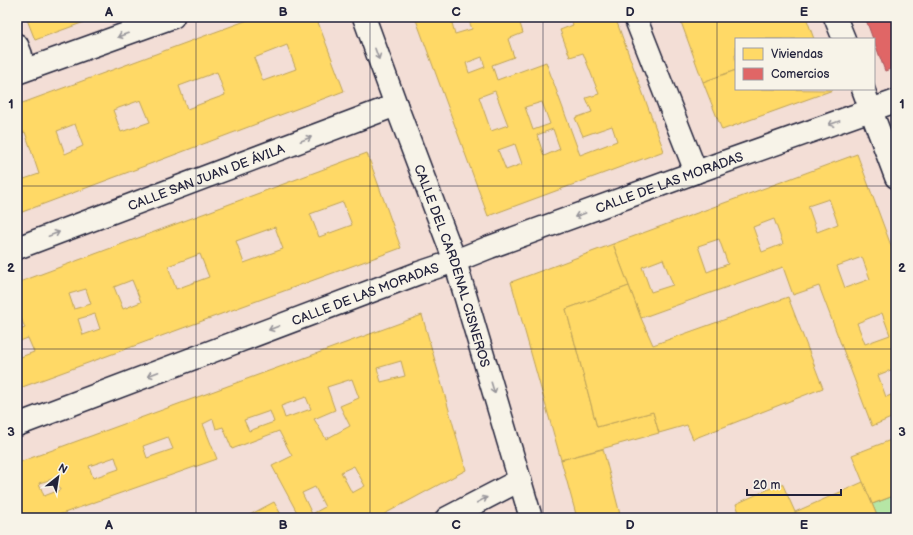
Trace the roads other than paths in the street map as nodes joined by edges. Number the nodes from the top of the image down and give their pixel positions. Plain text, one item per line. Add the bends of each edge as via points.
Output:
1 (364, 17) edge
2 (635, 17) edge
3 (835, 17) edge
4 (164, 18) edge
5 (844, 38) edge
6 (18, 58) edge
7 (863, 90) edge
8 (896, 101) edge
9 (396, 105) junction
10 (870, 110) junction
11 (696, 172) junction
12 (896, 177) edge
13 (17, 248) edge
14 (455, 261) junction
15 (17, 425) edge
16 (520, 480) junction
17 (447, 518) edge
18 (531, 518) edge

1 -> 9 street, CALLE DEL CARDENAL CISNEROS
2 - 11 street
3 - 5 street
4 -> 6 street
7 - 10 street
8 - 10 street, CALLE DE LAS MORADAS
13 -> 9 street, CALLE SAN JUAN DE ÁVILA
9 - 14 street, CALLE DEL CARDENAL CISNEROS
10 -> 11 street, CALLE DE LAS MORADAS
10 - 12 street
11 -> 14 street, CALLE DE LAS MORADAS
14 -> 15 street, CALLE DE LAS MORADAS
14 -> 16 street, CALLE DEL CARDENAL CISNEROS
17 -> 16 street
16 - 18 street, CALLE DEL CARDENAL CISNEROS

